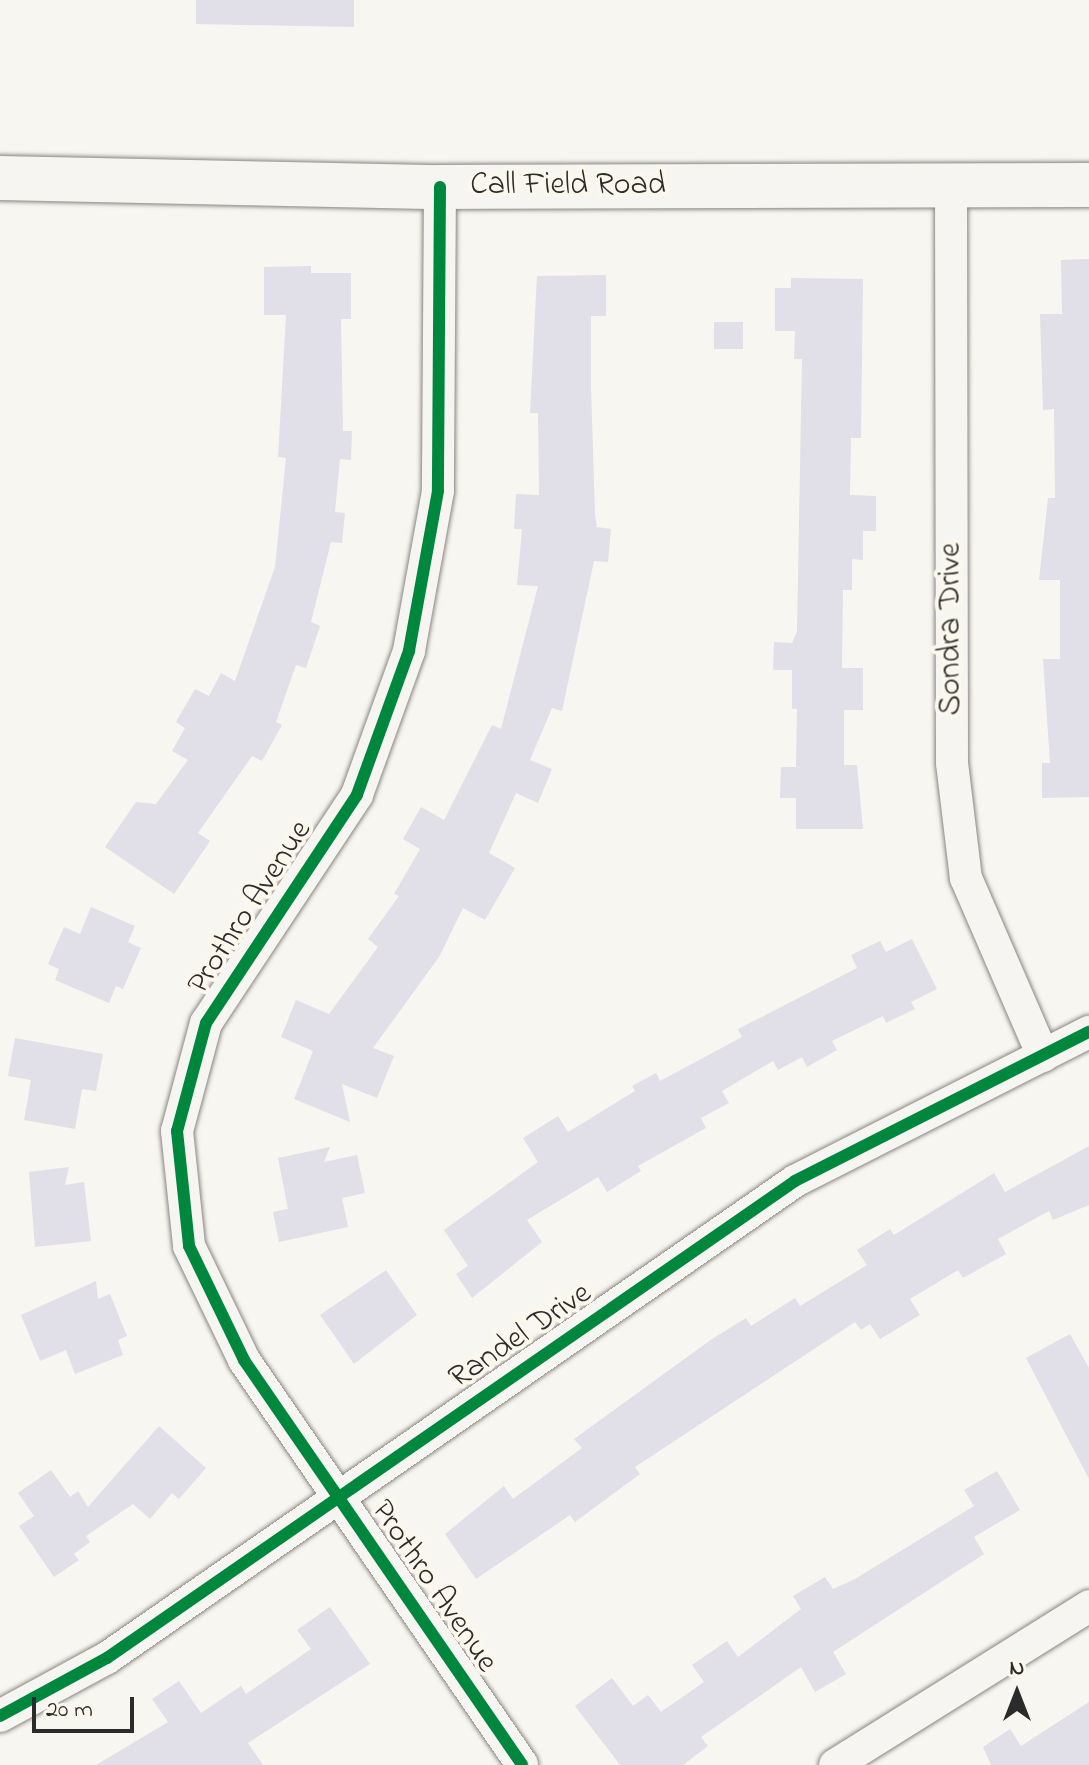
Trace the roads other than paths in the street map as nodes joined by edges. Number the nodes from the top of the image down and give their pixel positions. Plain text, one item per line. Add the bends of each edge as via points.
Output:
1 (0, 178) edge
2 (951, 185) junction
3 (1089, 185) edge
4 (440, 187) junction
5 (1089, 1032) edge
6 (1043, 1056) junction
7 (339, 1493) junction
8 (1089, 1606) edge
9 (0, 1716) edge
10 (522, 1765) edge
11 (835, 1765) edge

1 - 4 main road, Call Field Road
2 - 3 main road, Call Field Road
2 - 4 main road, Call Field Road
2 - 6 street, Sondra Drive via 952,763 966,878
4 - 7 street, Prothro Avenue via 438,491 409,651 357,795 206,1023 177,1131 189,1246 244,1360
5 - 6 street, Randel Drive
6 - 7 street, Randel Drive via 795,1181
7 - 9 street, Randel Drive via 107,1658
7 - 10 street, Prothro Avenue
8 - 11 street

